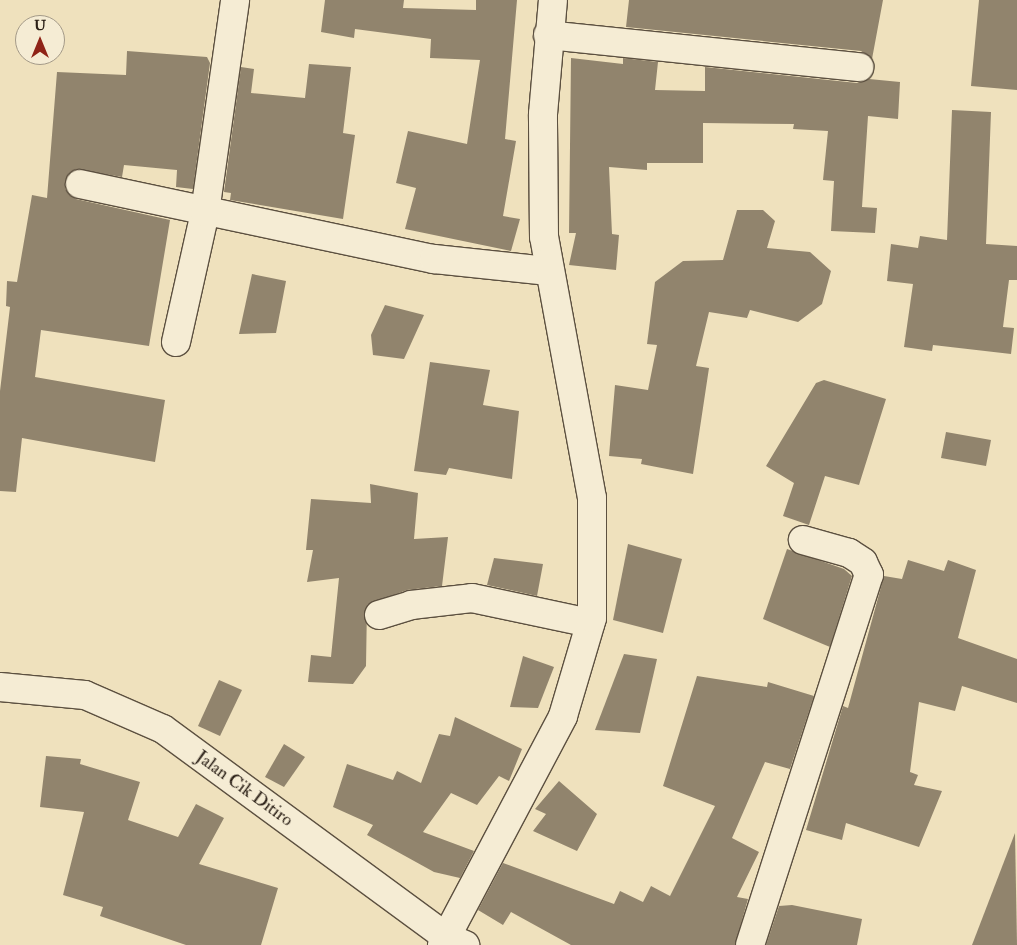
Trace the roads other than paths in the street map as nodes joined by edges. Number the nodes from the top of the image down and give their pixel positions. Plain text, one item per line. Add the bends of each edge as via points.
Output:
1 (235, 0) edge
2 (552, 0) edge
3 (548, 35) junction
4 (859, 67) dead end
5 (80, 184) dead end
6 (205, 212) junction
7 (549, 272) junction
8 (176, 342) dead end
9 (804, 540) dead end
10 (379, 615) dead end
11 (590, 623) junction
12 (0, 687) edge
13 (451, 942) edge
14 (750, 945) edge

1 - 6 street
2 - 3 street
3 - 4 street
3 - 7 street via 542,114
5 - 6 street
6 - 7 street via 434,259
6 - 8 street
7 - 11 street via 592,498
9 - 14 street via 848,553 863,562 869,575
10 - 11 street via 411,605 472,598
11 - 13 street via 563,716
12 - 13 street, Jalan Cik Ditiro via 85,695 163,729

